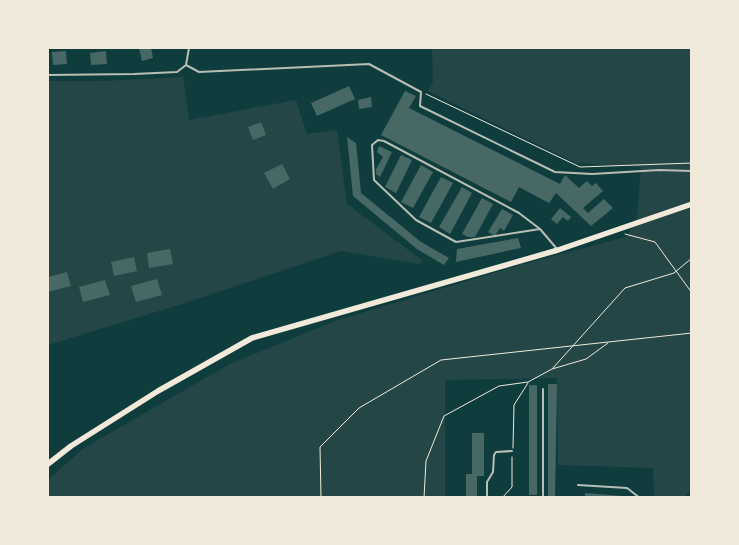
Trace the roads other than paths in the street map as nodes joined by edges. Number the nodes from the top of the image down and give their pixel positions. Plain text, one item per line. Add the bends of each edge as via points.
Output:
1 (189, 48) edge
2 (186, 65) junction
3 (48, 75) edge
4 (692, 171) edge
5 (692, 204) edge
6 (540, 230) junction
7 (558, 250) junction
8 (543, 389) dead end
9 (512, 451) road end
10 (48, 464) edge
11 (578, 485) dead end
12 (487, 498) edge
13 (543, 498) edge
14 (640, 498) edge

1 - 2 lane
2 - 3 lane via 176,72
2 - 4 lane via 199,72 369,64 421,92 420,106 555,172
5 - 7 main road
6 - 6 lane via 519,212 384,141 378,140 372,145 374,180 416,220 456,242
6 - 7 lane
7 - 10 main road via 252,338 158,391
8 - 13 lane
9 - 12 lane via 494,454 493,472 487,482
11 - 14 lane via 627,488

